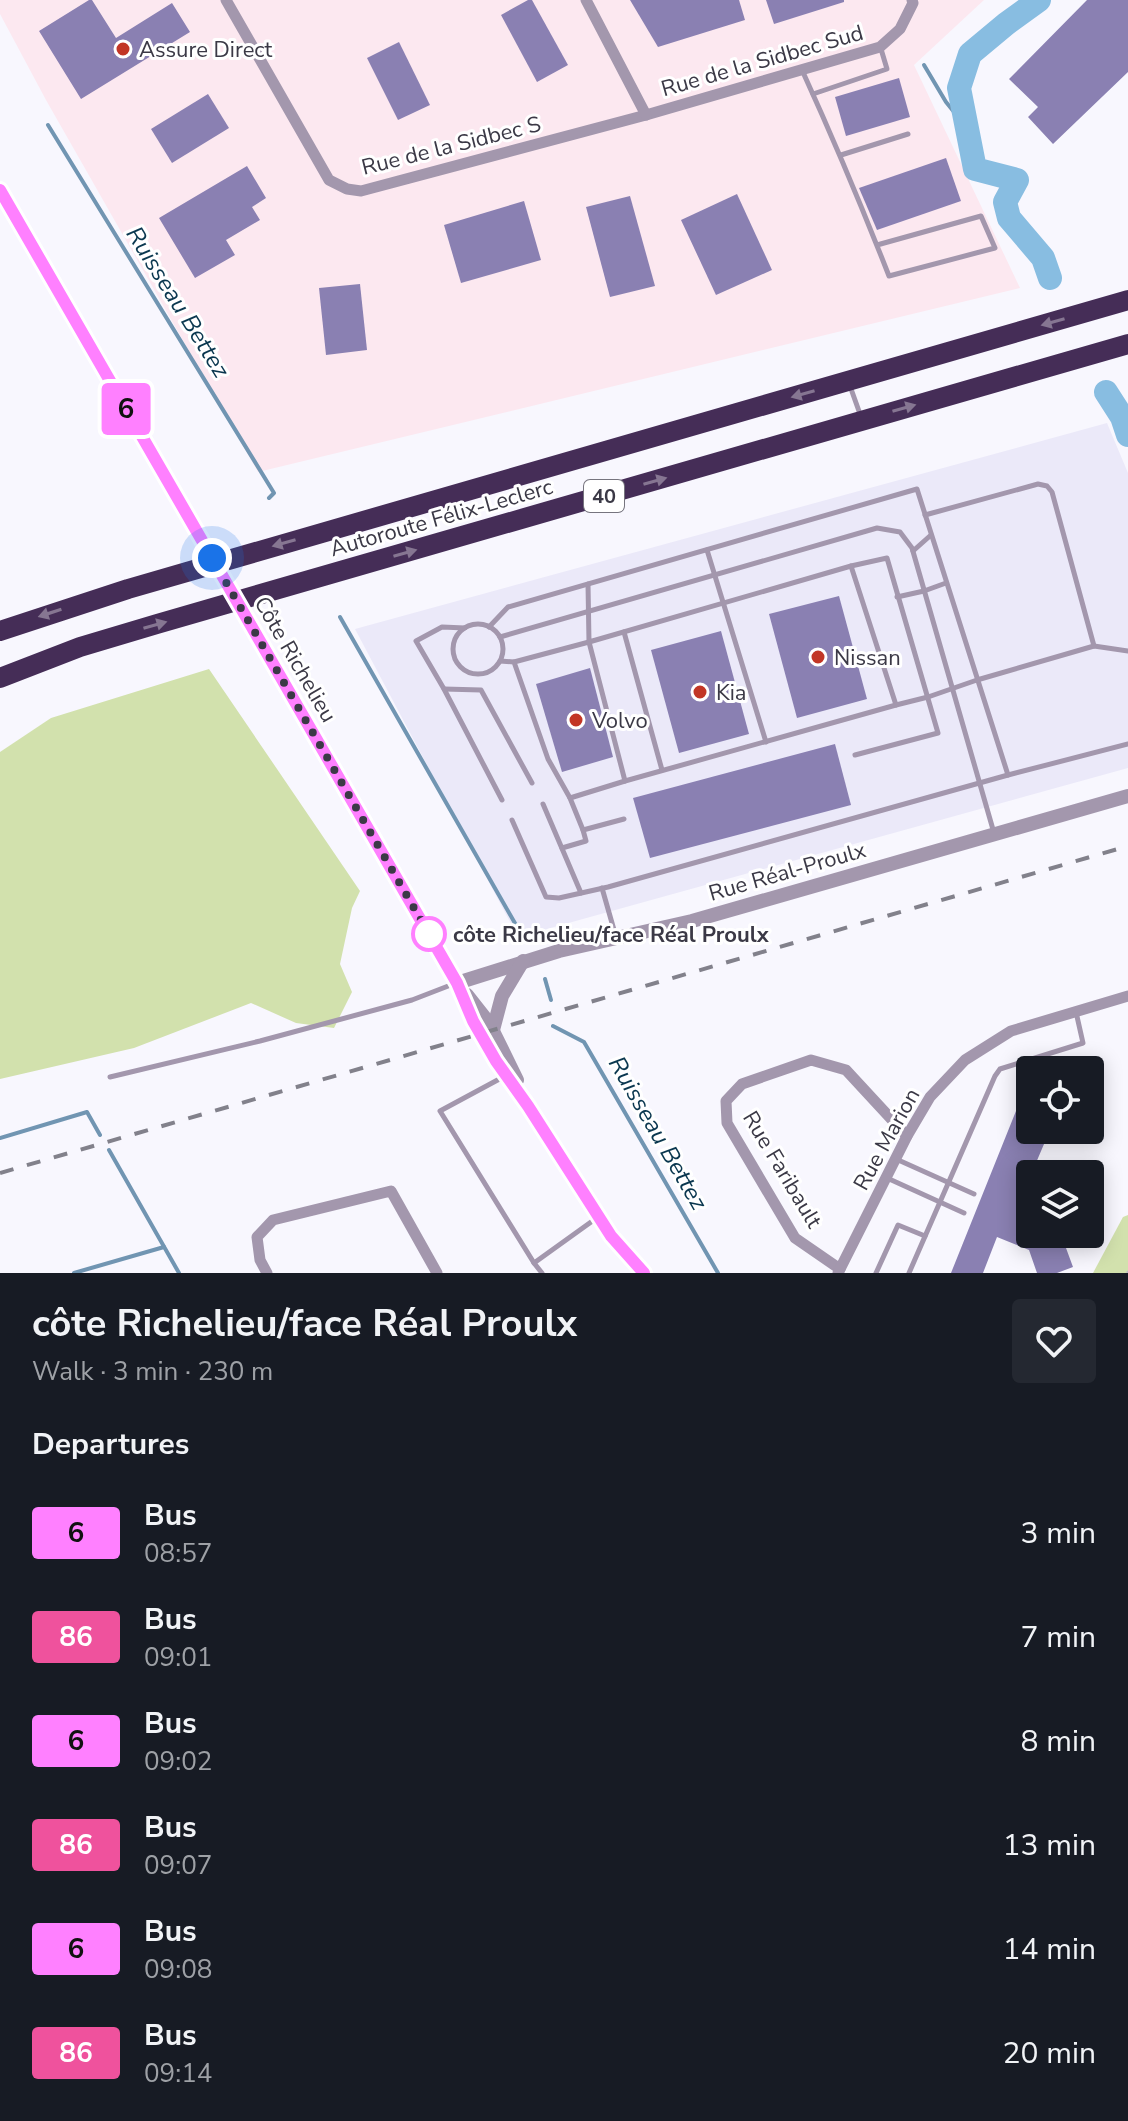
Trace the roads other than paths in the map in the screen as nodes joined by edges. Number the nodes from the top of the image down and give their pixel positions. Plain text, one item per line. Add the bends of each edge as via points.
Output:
1 (226, 0) edge
2 (586, 0) edge
3 (912, 0) edge
4 (880, 47) junction
5 (801, 69) junction
6 (813, 94) junction
7 (646, 115) junction
8 (908, 134) dead end
9 (841, 155) junction
10 (0, 190) edge
11 (877, 245) junction
12 (1128, 300) edge
13 (1128, 344) edge
14 (848, 381) junction
15 (862, 421) junction
16 (925, 515) junction
17 (931, 535) junction
18 (707, 550) junction
19 (913, 551) junction
20 (851, 566) junction
21 (714, 575) junction
22 (946, 583) junction
23 (588, 584) junction
24 (924, 591) junction
25 (897, 597) junction
26 (723, 604) junction
27 (588, 612) junction
28 (489, 627) junction
29 (465, 628) junction
30 (0, 631) edge
31 (624, 632) junction
32 (500, 637) junction
33 (589, 642) junction
34 (1094, 646) junction
35 (1128, 651) edge
36 (500, 661) junction
37 (514, 662) junction
38 (0, 678) edge
39 (977, 680) junction
40 (444, 689) junction
41 (953, 689) junction
42 (928, 697) junction
43 (896, 705) junction
44 (766, 742) junction
45 (1128, 744) edge
46 (855, 755) dead end
47 (662, 770) junction
48 (1008, 775) junction
49 (625, 781) junction
50 (532, 783) dead end
51 (980, 784) junction
52 (1128, 796) edge
53 (570, 798) junction
54 (502, 800) dead end
55 (543, 804) dead end
56 (624, 819) dead end
57 (512, 820) dead end
58 (583, 830) junction
59 (995, 834) junction
60 (562, 848) junction
61 (602, 888) junction
62 (581, 893) junction
63 (616, 938) junction
64 (523, 961) junction
65 (457, 983) junction
66 (1128, 996) edge
67 (1076, 1012) junction
68 (493, 1030) junction
69 (506, 1076) junction
70 (110, 1077) dead end
71 (528, 1106) junction
72 (907, 1136) junction
73 (896, 1158) junction
74 (886, 1177) junction
75 (949, 1183) junction
76 (974, 1194) dead end
77 (940, 1202) junction
78 (964, 1213) dead end
79 (599, 1217) junction
80 (925, 1236) junction
81 (534, 1263) junction
82 (839, 1271) edge
83 (267, 1273) edge
84 (437, 1273) edge
85 (542, 1273) edge
86 (644, 1273) edge
87 (876, 1273) edge
88 (909, 1273) edge

1 - 7 street, Rue de la Sidbec S via 329,180 347,189 361,191
2 - 7 street
3 - 4 street, Rue de la Sidbec Sud via 900,29
4 - 5 street, Rue de la Sidbec Sud
4 - 6 lane via 887,69
5 - 6 lane
5 - 7 street, Rue de la Sidbec Sud
6 - 9 lane
8 - 9 lane
9 - 11 lane
10 - 65 street, Côte Richelieu
11 - 11 lane via 889,276 995,248 981,216
12 -> 14 highway, Autoroute Félix-Leclerc / 40
15 -> 13 highway, Autoroute Félix-Leclerc / 40
14 - 15 lane
14 -> 30 highway, Autoroute Félix-Leclerc / 40 via 128,589
38 -> 15 highway, Autoroute Félix-Leclerc / 40 via 80,647
16 - 17 lane
16 - 18 lane via 917,489
16 - 34 lane via 1038,484 1047,486
17 - 19 lane
17 - 22 lane
18 - 21 lane
18 - 23 lane
19 - 21 lane via 900,532 877,528
19 - 24 lane
20 - 25 lane via 887,558
20 - 26 lane
20 - 43 lane
21 - 26 lane
21 - 27 lane
22 - 24 lane
22 - 39 lane
23 - 27 lane
23 - 28 lane via 508,607
24 - 25 lane
24 - 41 lane
25 - 42 lane
26 - 31 lane
26 - 44 lane
27 - 32 lane
27 - 33 lane
28 - 29 lane
28 - 32 lane
29 - 36 lane via 453,649 459,665 481,674
29 - 40 lane via 442,627 416,641
31 - 33 lane
31 - 47 lane
32 - 36 lane
33 - 37 lane
33 - 49 lane
34 - 35 lane
34 - 39 lane
36 - 37 lane
37 - 53 lane via 548,759
39 - 41 lane
39 - 48 lane
40 - 50 lane via 481,690
40 - 54 lane
41 - 42 lane
41 - 51 lane
42 - 43 lane
42 - 46 lane via 938,733
43 - 44 lane
44 - 47 lane
45 - 48 lane
47 - 49 lane
48 - 51 lane
49 - 53 lane
51 - 59 lane
51 - 61 lane
52 - 59 street, Rue Réal-Proulx
53 - 58 lane
55 - 60 lane
56 - 58 lane
57 - 62 lane via 546,897
58 - 60 lane via 586,841
59 - 63 street, Rue Réal-Proulx via 676,926
60 - 62 lane
61 - 62 lane
61 - 63 lane
63 - 64 street, Rue Réal-Proulx
64 - 65 street, Rue Réal-Proulx
64 - 68 street via 502,996
65 - 68 street, Côte Richelieu
65 - 69 street, Côte Richelieu
65 - 70 lane via 412,1000
66 - 67 street, Rue Marion
67 - 72 street, Rue Marion via 1011,1031 965,1060 930,1097
67 - 75 lane via 1083,1043 1000,1069
68 - 71 street, Côte Richelieu
69 - 71 street, Côte Richelieu
69 - 81 lane via 440,1111
71 - 79 street, Côte Richelieu
72 - 73 street, Rue Marion
72 - 82 street, Rue Faribault via 846,1070 811,1060 742,1084 726,1101 727,1123 795,1238
73 - 74 street, Rue Marion
73 - 75 lane
74 - 77 lane
74 - 82 street, Rue Marion
75 - 76 lane
75 - 77 lane
77 - 78 lane
77 - 80 lane
79 - 81 lane
79 - 86 street, Côte Richelieu
80 - 87 lane via 898,1225
80 - 88 lane
81 - 85 lane
83 - 84 street via 257,1237 273,1220 391,1191

